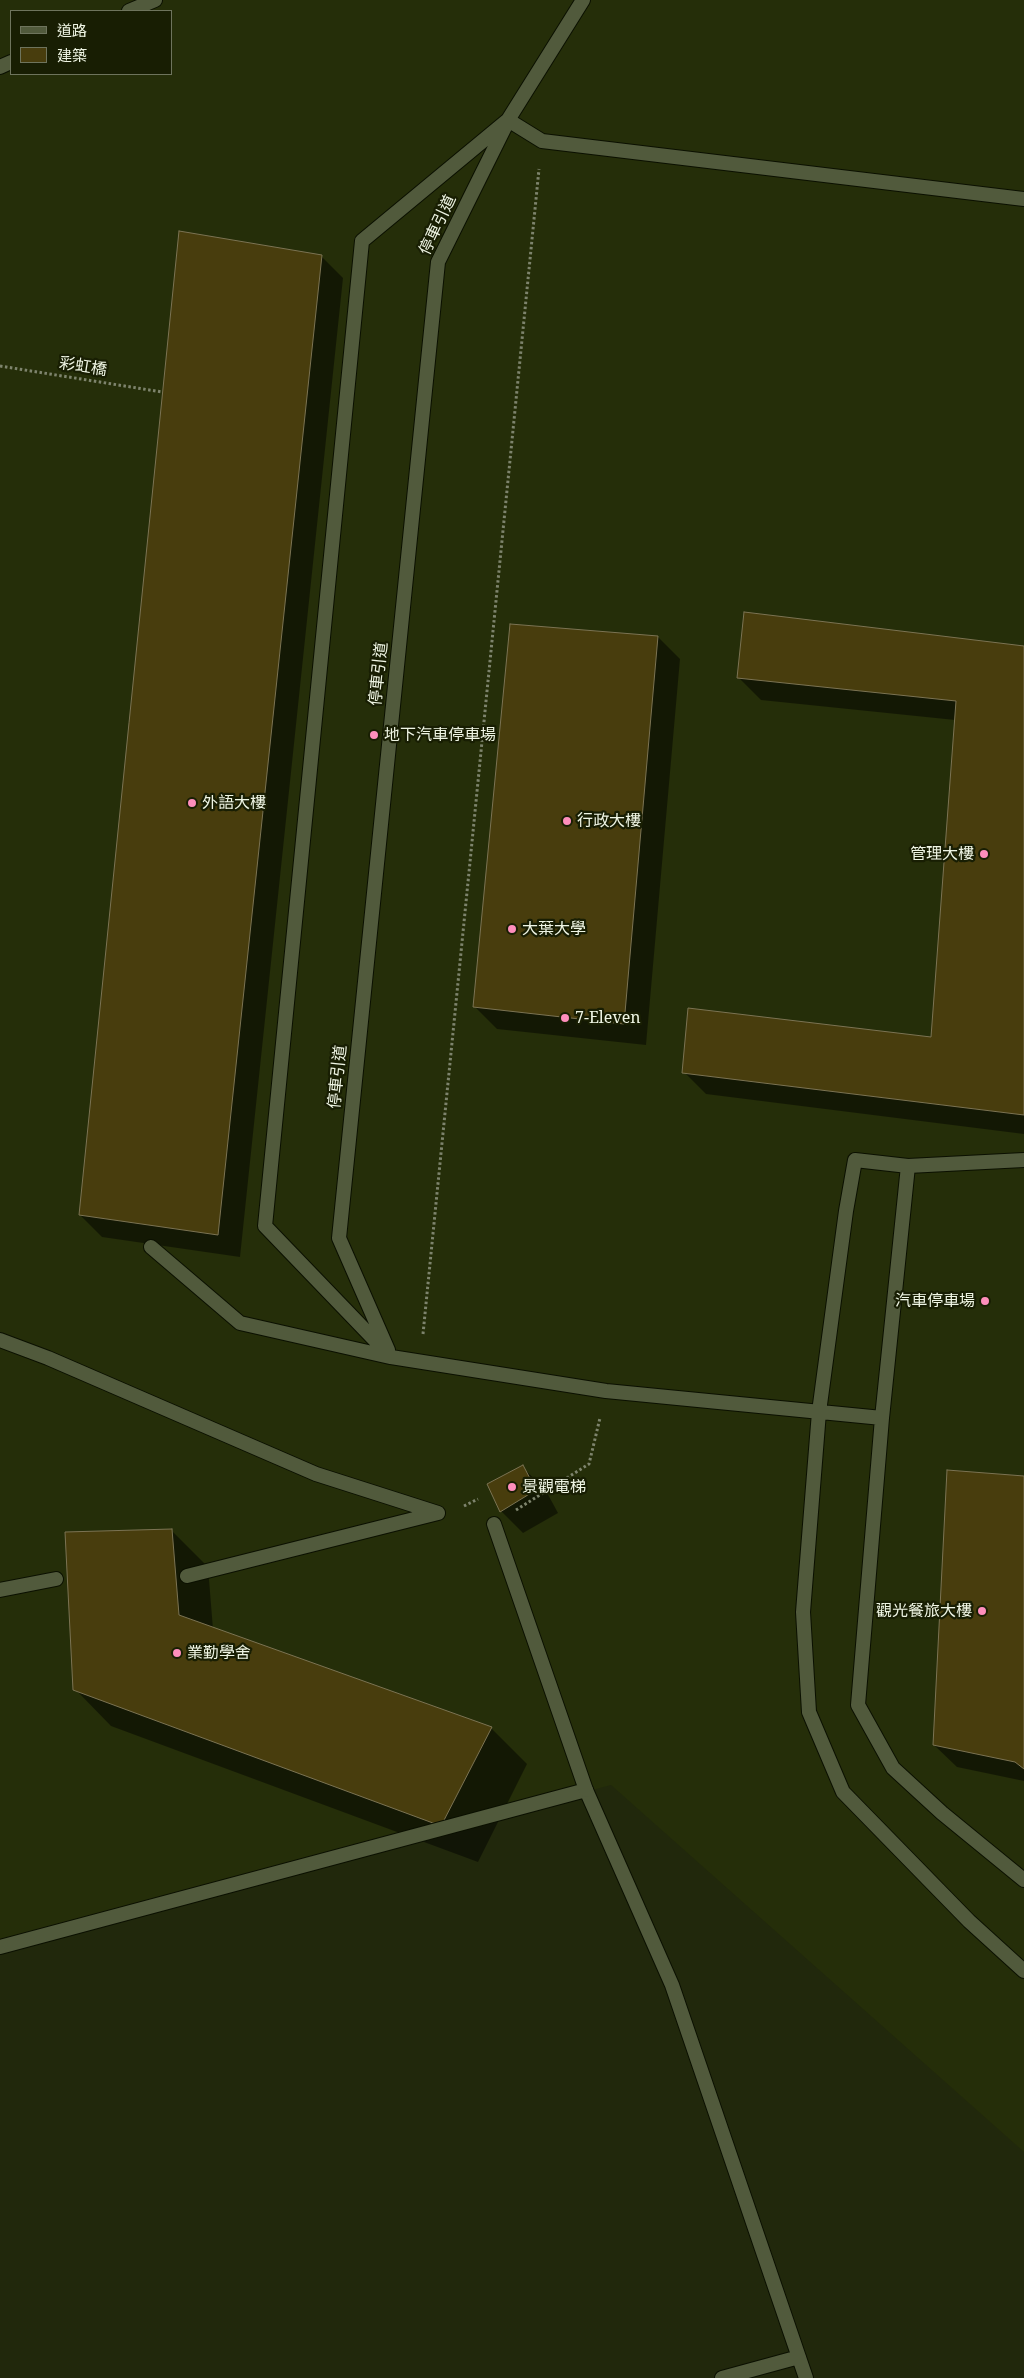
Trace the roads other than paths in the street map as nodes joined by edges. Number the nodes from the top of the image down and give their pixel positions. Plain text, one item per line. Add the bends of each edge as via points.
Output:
1 (155, 0) edge
2 (583, 0) edge
3 (131, 10) edge
4 (508, 120) junction
5 (1024, 199) edge
6 (1024, 1160) edge
7 (908, 1166) junction
8 (151, 1247) dead end
9 (0, 1340) edge
10 (391, 1357) junction
11 (819, 1412) junction
12 (882, 1418) junction
13 (494, 1524) road end
14 (187, 1576) dead end
15 (56, 1579) dead end
16 (0, 1590) edge
17 (586, 1790) junction
18 (1024, 1880) edge
19 (0, 1947) edge
20 (1024, 1971) edge
21 (799, 2357) junction
22 (722, 2378) edge
23 (806, 2378) edge

1 - 3 street
2 - 4 street
4 - 5 street via 542,141
4 - 10 street, 停車引道 via 438,262 340,1238
4 - 10 street via 362,241 265,1226
6 - 7 street
7 - 11 street via 855,1160
7 - 12 street
8 - 10 street via 240,1323
9 - 14 street via 316,1474 438,1513
10 - 11 street via 606,1391
11 - 12 street
11 - 20 street via 803,1612 809,1712 843,1792 969,1921
12 - 18 street via 858,1705 893,1768
13 - 17 street
15 - 16 street
17 - 19 street
17 - 21 street via 672,1985
21 - 22 street
21 - 23 street

